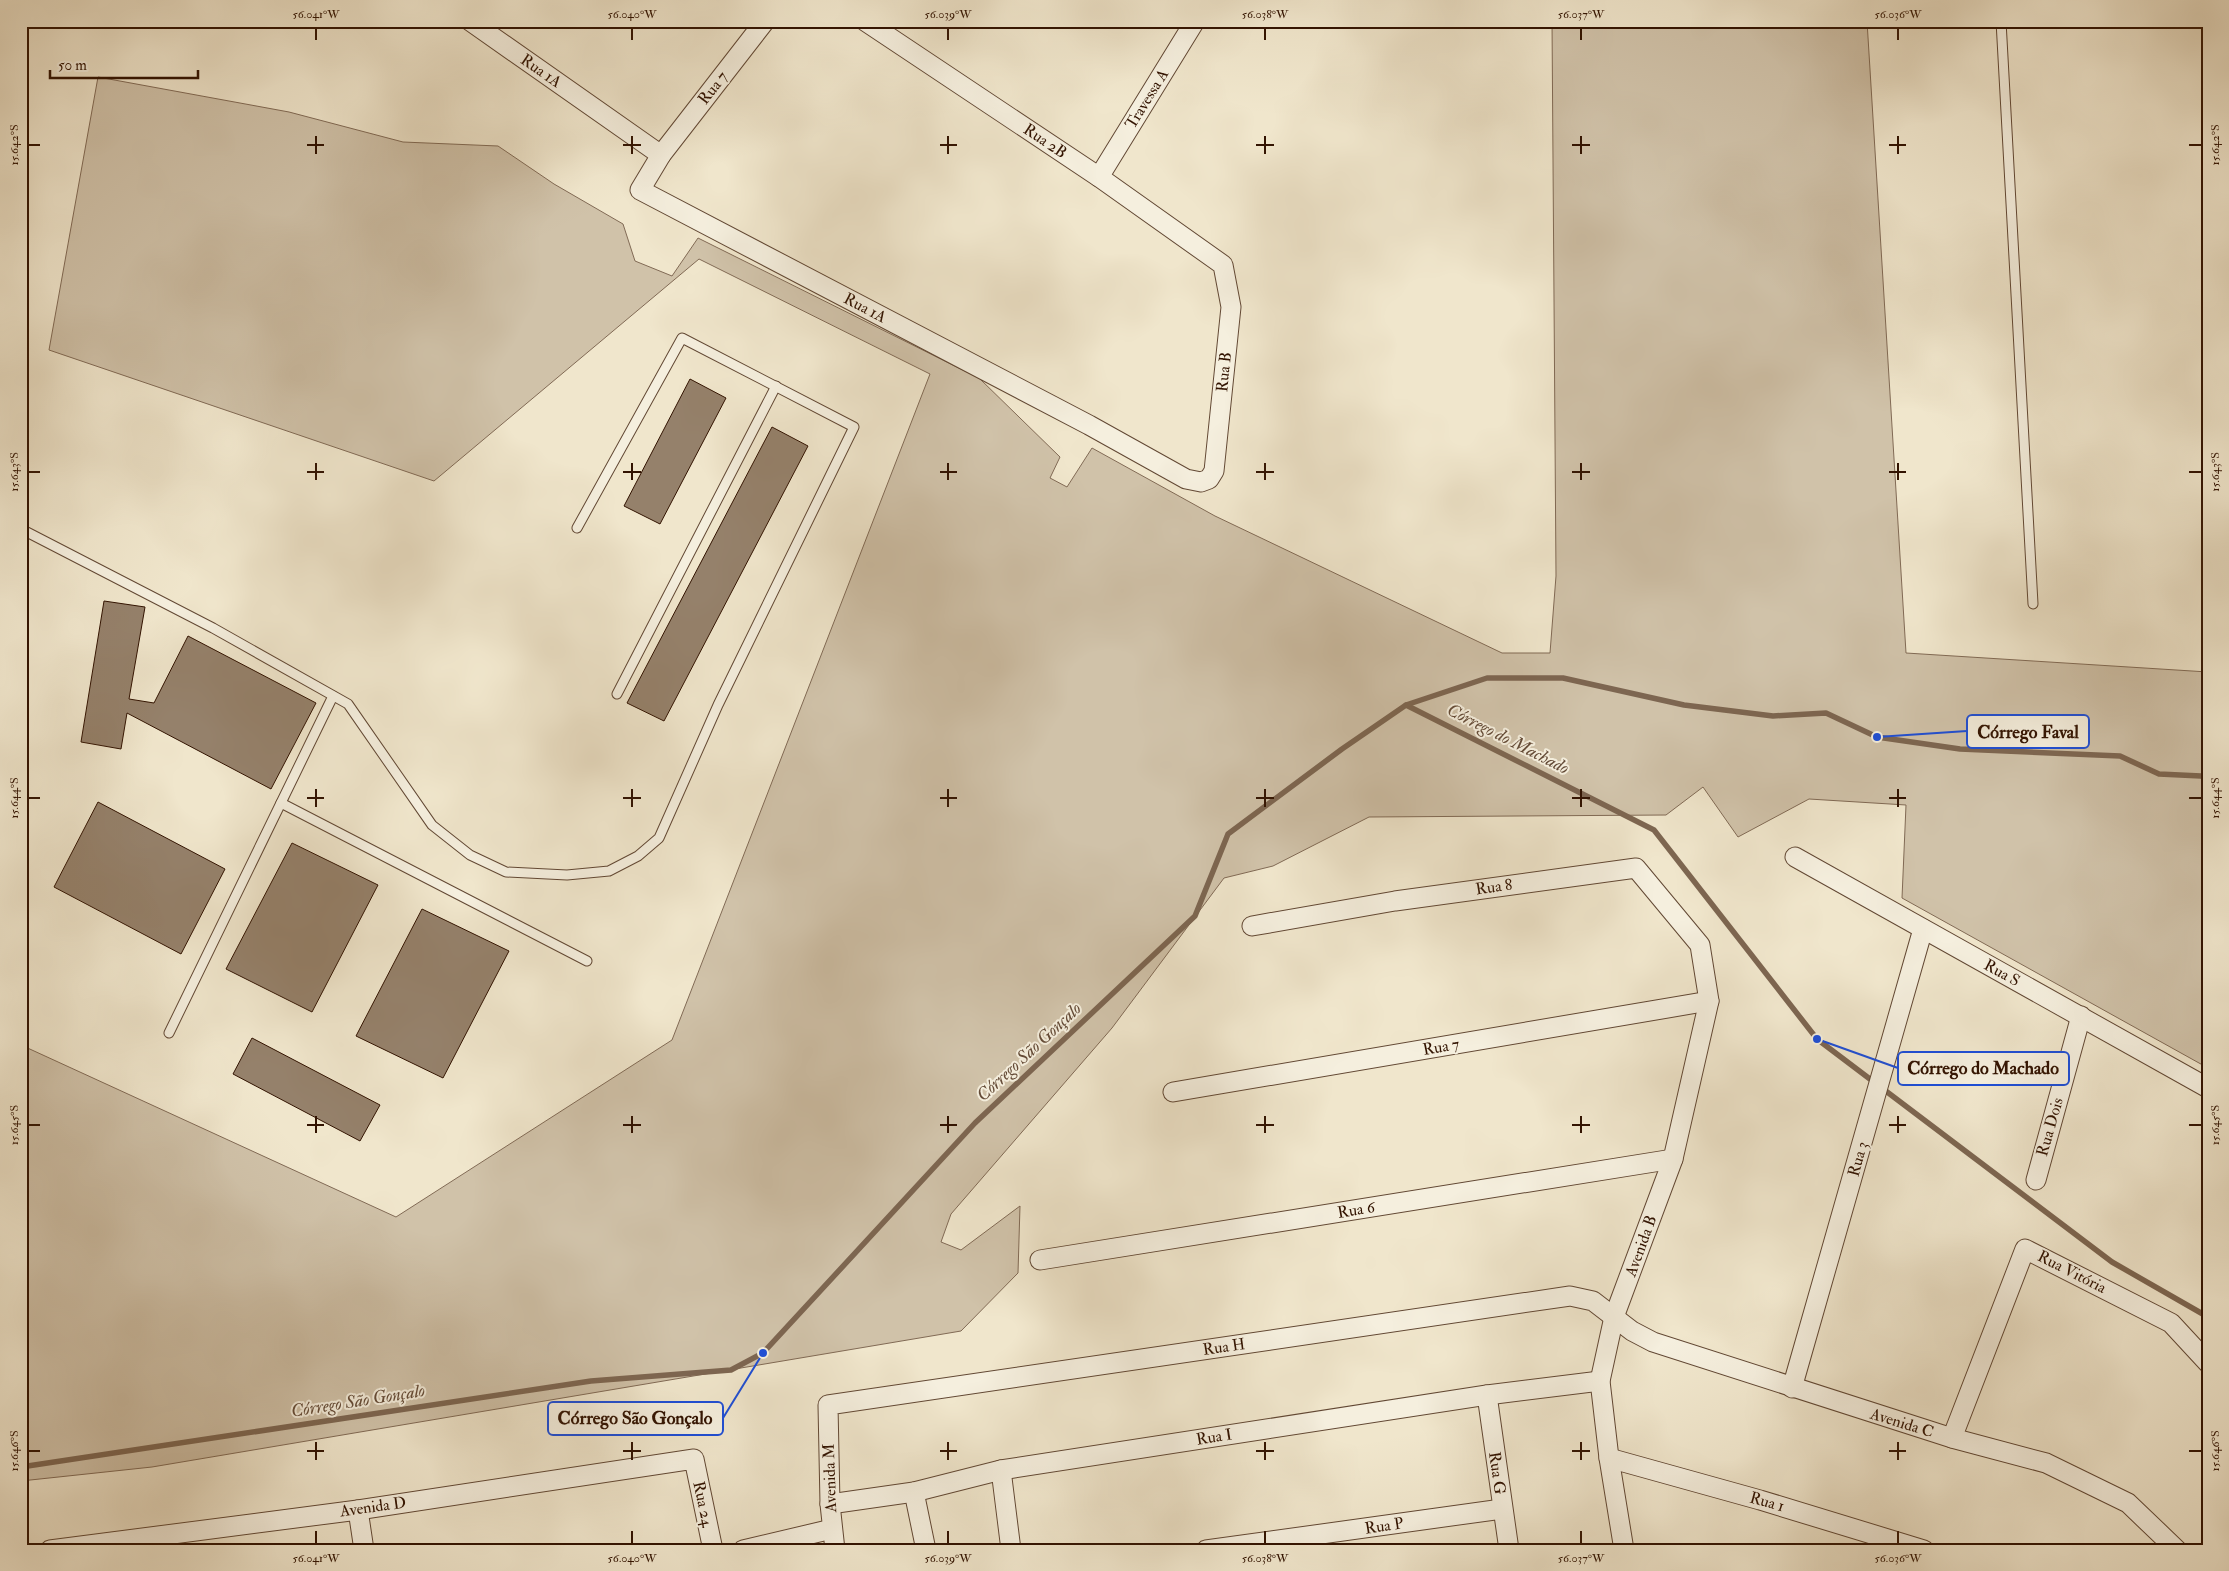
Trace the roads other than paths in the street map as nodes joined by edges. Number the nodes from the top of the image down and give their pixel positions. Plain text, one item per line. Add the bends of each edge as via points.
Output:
1 (470, 21) edge
2 (765, 21) edge
3 (865, 21) edge
4 (1195, 21) edge
5 (2001, 21) edge
6 (661, 155) junction
7 (1099, 178) junction
8 (640, 190) joint
9 (1223, 265) joint
10 (776, 386) junction
11 (1210, 480) joint
12 (577, 528) dead end
13 (21, 529) edge
14 (2033, 604) dead end
15 (617, 694) dead end
16 (333, 696) junction
17 (281, 803) junction
18 (1795, 857) dead end
19 (1252, 926) dead end
20 (1923, 930) junction
21 (1700, 946) joint
22 (587, 961) dead end
23 (1709, 1001) junction
24 (2081, 1016) junction
25 (169, 1033) dead end
26 (2208, 1088) edge
27 (1173, 1092) dead end
28 (1673, 1159) junction
29 (2036, 1180) dead end
30 (1040, 1260) dead end
31 (1614, 1317) junction
32 (2208, 1363) edge
33 (1600, 1381) junction
34 (1792, 1388) junction
35 (1487, 1395) junction
36 (828, 1405) joint
37 (1952, 1438) junction
38 (1609, 1458) junction
39 (694, 1459) joint
40 (1001, 1470) junction
41 (914, 1492) junction
42 (830, 1504) junction
43 (1502, 1509) junction
44 (358, 1510) junction
45 (832, 1529) junction
46 (50, 1550) edge
47 (364, 1550) edge
48 (713, 1550) edge
49 (743, 1550) edge
50 (834, 1550) edge
51 (926, 1550) edge
52 (1011, 1550) edge
53 (1206, 1550) edge
54 (1509, 1550) edge
55 (1624, 1550) edge
56 (1924, 1550) edge
57 (2177, 1550) edge

1 - 6 street, Rua 1A
2 - 6 street, Rua 7
3 - 7 street, Rua 2B
4 - 7 street, Travessa A
5 - 14 lane
6 - 8 street, Rua 7
7 - 9 street, Rua 2B
8 - 11 street, Rua 1A via 1089,425 1186,480
9 - 11 street, Rua B via 1231,307 1214,471
10 - 12 lane via 682,338
10 - 15 lane
10 - 16 lane via 854,427 718,705 659,838 638,856 609,871 567,875 506,872 470,855 432,825 348,704
13 - 16 lane via 213,628
16 - 17 lane
17 - 22 lane
17 - 25 lane
18 - 20 street, Rua S
19 - 21 street, Rua 8 via 1395,901 1636,868
20 - 24 street, Rua S
20 - 34 street, Rua 3
21 - 23 street, Avenida B
23 - 27 street, Rua 7
23 - 28 street, Avenida B
24 - 26 street, Rua S
24 - 29 street, Rua Dois
28 - 30 street, Rua 6
28 - 31 street, Avenida B
31 - 33 street, Avenida B
31 - 34 street, Avenida C via 1653,1342
31 - 36 street, Rua H via 1593,1301 1570,1296
32 - 37 street, Rua Vitória via 2171,1323 2025,1249
33 - 35 street, Rua I
33 - 38 street, Avenida B
34 - 37 street, Avenida C
35 - 40 street, Rua I
35 - 43 street, Rua G
36 - 42 street, Avenida M
37 - 57 street, Avenida C via 2046,1463 2128,1502
38 - 55 street, Avenida B
38 - 56 street, Rua 1
39 - 44 street, Avenida D
39 - 48 street, Rua 24
40 - 41 street, Rua I
40 - 52 street
41 - 42 street, Rua I
41 - 51 street
42 - 45 street, Avenida M
43 - 53 street, Rua P
43 - 54 street, Rua G
44 - 46 street, Avenida D
44 - 47 street
45 - 49 street
45 - 50 street, Avenida M

